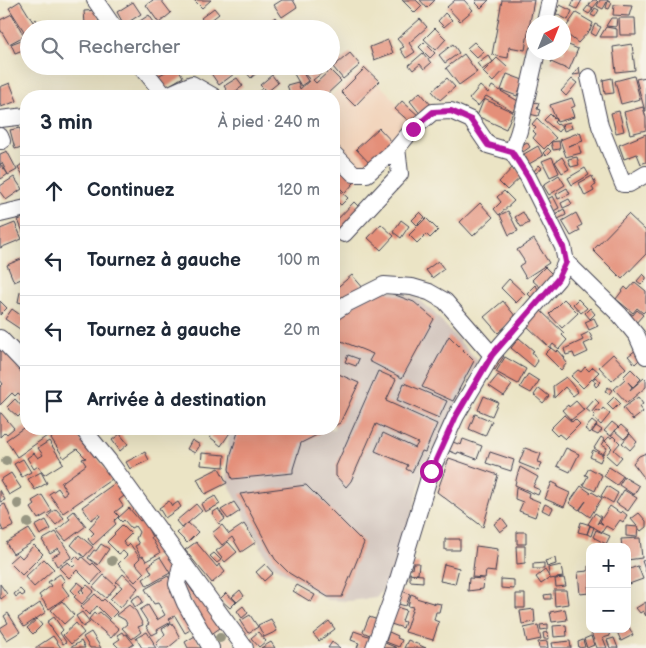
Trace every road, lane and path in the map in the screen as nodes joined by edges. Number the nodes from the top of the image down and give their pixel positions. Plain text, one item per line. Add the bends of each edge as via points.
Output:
1 (95, 0) edge
2 (550, 0) edge
3 (546, 15) edge
4 (109, 20) edge
5 (535, 60) edge
6 (148, 75) edge
7 (589, 77) dead end
8 (160, 90) edge
9 (178, 90) edge
10 (202, 90) edge
11 (20, 117) edge
12 (0, 119) edge
13 (0, 136) edge
14 (0, 141) edge
15 (397, 148) junction
16 (512, 152) junction
17 (340, 160) edge
18 (646, 174) edge
19 (20, 209) edge
20 (0, 214) edge
21 (344, 234) dead end
22 (566, 262) junction
23 (340, 308) edge
24 (0, 338) edge
25 (492, 355) junction
26 (646, 356) edge
27 (20, 359) edge
28 (88, 435) edge
29 (182, 561) junction
30 (211, 648) edge
31 (244, 648) edge
32 (374, 648) edge

1 - 4 street
2 - 3 street
5 - 16 street
6 - 8 street
7 - 18 street via 600,126 623,184
9 - 10 street via 192,84
11 - 12 street
13 - 14 street
15 - 16 street via 433,112 451,111 471,120 488,145
15 - 17 street via 367,174 354,174
15 - 21 street via 400,174
16 - 22 street via 563,247
19 - 20 street
22 - 25 street via 558,279
22 - 26 street via 620,315 637,336
23 - 25 street via 384,285 429,292 445,301
24 - 27 street
25 - 32 street via 456,416 431,471
28 - 29 street
29 - 30 street via 177,584
29 - 31 street

